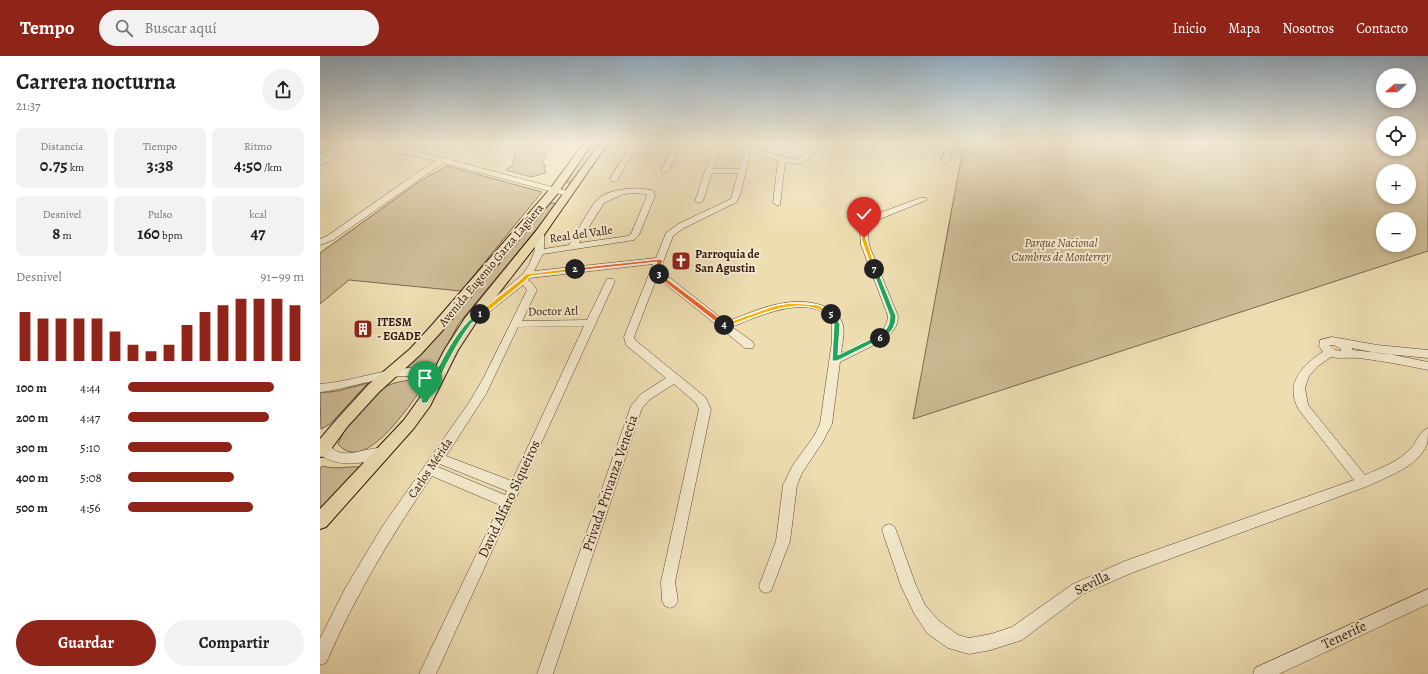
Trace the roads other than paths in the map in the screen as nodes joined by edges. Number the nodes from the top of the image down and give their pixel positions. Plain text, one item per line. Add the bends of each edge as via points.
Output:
1 (709, 171) edge
2 (424, 172) edge
3 (484, 172) edge
4 (567, 172) edge
5 (583, 172) edge
6 (619, 172) edge
7 (737, 172) edge
8 (742, 172) joint
9 (781, 172) edge
10 (614, 180) dead end
11 (554, 191) junction
12 (568, 194) junction
13 (923, 200) dead end
14 (699, 201) dead end
15 (777, 203) dead end
16 (540, 233) junction
17 (330, 238) junction
18 (320, 242) edge
19 (320, 247) edge
20 (572, 247) junction
21 (540, 252) junction
22 (660, 260) junction
23 (656, 272) junction
24 (525, 278) junction
25 (610, 281) dead end
26 (470, 321) junction
27 (591, 323) junction
28 (515, 324) junction
29 (724, 326) junction
30 (1337, 342) junction
31 (749, 345) dead end
32 (1330, 352) junction
33 (1347, 353) junction
34 (1428, 354) edge
35 (835, 360) junction
36 (1428, 366) edge
37 (387, 376) junction
38 (674, 378) junction
39 (432, 386) junction
40 (320, 388) edge
41 (1428, 433) edge
42 (321, 448) edge
43 (382, 453) junction
44 (437, 458) junction
45 (429, 469) junction
46 (1363, 482) junction
47 (515, 488) junction
48 (508, 502) junction
49 (320, 521) edge
50 (889, 530) dead end
51 (766, 586) dead end
52 (1428, 596) edge
53 (670, 601) dead end
54 (320, 657) edge
55 (426, 674) edge
56 (545, 674) edge
57 (1261, 674) edge

1 - 14 street
2 - 17 street
3 - 11 street
4 - 11 main road, Avenida Eugenio Garza Lagüera
5 - 12 main road, Avenida Eugenio Garza Lagüera
6 - 10 street
7 - 8 street
8 - 22 street via 734,200 674,231 667,240
9 - 15 street
11 - 12 street
11 - 37 main road, Avenida Eugenio Garza Lagüera via 426,341
12 - 16 main road, Avenida Eugenio Garza Lagüera
13 - 35 street via 882,215 867,227 865,245 893,316 893,323 890,330 882,336
16 - 21 street
16 - 26 main road, Avenida Eugenio Garza Lagüera
17 - 18 street
17 - 19 street
20 - 20 street, Real del Valle via 631,238 651,196 649,192 630,192 601,201
20 - 21 street, Real del Valle
21 - 24 street
22 - 23 street
22 - 24 street
23 - 29 street
23 - 38 street via 629,339 636,348
24 - 26 street
24 - 28 street, Carlos Mérida via 532,290
25 - 27 street, David Alfaro Siqueiros
26 - 39 main road, Avenida Eugenio Garza Lagüera
27 - 28 street, Doctor Atl
27 - 47 street, David Alfaro Siqueiros
28 - 44 street, Carlos Mérida via 483,389
29 - 31 street
29 - 35 street via 783,306 800,304 818,307 834,316 837,324
30 - 32 street via 1324,343
30 - 33 street via 1346,347
30 - 34 street
32 - 33 street via 1341,355
32 - 46 street via 1306,370 1298,393 1303,407
33 - 36 street
35 - 51 street via 826,424 823,433 791,483 786,501 784,534
37 - 39 street via 421,373 430,380
37 - 40 street
37 - 42 main road, Avenida Eugenio Garza Lagüera
38 - 53 street via 704,403 706,413 668,582
38 - 56 street, Privada Privanza Venecia via 636,406
39 - 43 main road, Avenida Eugenio Garza Lagüera via 413,419
41 - 46 street, Sevilla via 1414,452 1399,465
42 - 43 street via 340,458
43 - 49 main road, Avenida Eugenio Garza Lagüera
44 - 45 street, Carlos Mérida
44 - 47 street
45 - 48 street
45 - 54 street, Carlos Mérida via 368,562
46 - 50 street, Sevilla via 1130,566 1078,589 1016,634 969,646 954,642 933,627 920,610 908,586
47 - 48 street, David Alfaro Siqueiros
48 - 55 street, David Alfaro Siqueiros
52 - 57 street, Tenerife

